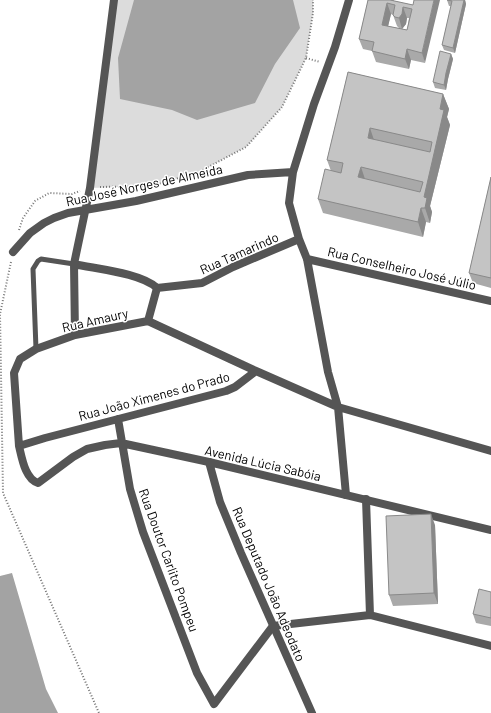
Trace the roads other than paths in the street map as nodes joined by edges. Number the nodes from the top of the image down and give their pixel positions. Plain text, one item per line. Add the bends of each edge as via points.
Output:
1 (114, 0) edge
2 (349, 0) edge
3 (293, 172) junction
4 (86, 210) junction
5 (299, 239) junction
6 (13, 252) dead end
7 (307, 259) junction
8 (74, 264) junction
9 (157, 288) junction
10 (491, 301) edge
11 (148, 321) junction
12 (75, 335) junction
13 (36, 348) junction
14 (256, 371) junction
15 (338, 407) junction
16 (118, 419) junction
17 (121, 443) junction
18 (19, 446) junction
19 (491, 451) edge
20 (209, 462) junction
21 (346, 495) junction
22 (366, 499) junction
23 (491, 530) edge
24 (370, 615) junction
25 (273, 626) junction
26 (491, 646) edge
27 (312, 713) edge

1 - 4 street
2 - 3 street
3 - 4 street, Rua José Norges de Almeida via 248,175
3 - 5 street via 289,203
4 - 6 street, Rua José Norges de Almeida via 68,213 44,223 30,233
4 - 8 street
5 - 7 street
5 - 9 street, Rua Tamarindo via 202,283
7 - 10 street, Rua Conselheiro José Júlio
7 - 15 street via 328,372
8 - 9 street via 139,277
8 - 12 street
8 - 13 lane via 42,259 34,265
9 - 11 street
11 - 12 street, Rua Amaury
11 - 14 street, Rua Amaury
12 - 13 street, Rua Amaury
13 - 18 street, Rua Amaury via 20,359 14,373
14 - 15 street
14 - 16 street, Rua João Ximenes do Prado via 236,387 226,391
15 - 19 street
15 - 21 street
16 - 17 street, Rua Doutor Carlito Pompeu
16 - 18 street, Rua João Ximenes do Prado
17 - 18 street, Avenida Lúcia Sabóia via 87,449 38,483 30,478
17 - 20 street, Avenida Lúcia Sabóia
17 - 25 street, Rua Doutor Carlito Pompeu via 130,488 143,532 197,673 214,704
20 - 21 street, Avenida Lúcia Sabóia
20 - 25 street, Rua Deputado João Adeodato via 220,502
21 - 22 street, Avenida Lúcia Sabóia
22 - 23 street, Avenida Lúcia Sabóia
22 - 24 street
24 - 25 street
24 - 26 street
25 - 27 street, Rua Deputado João Adeodato

